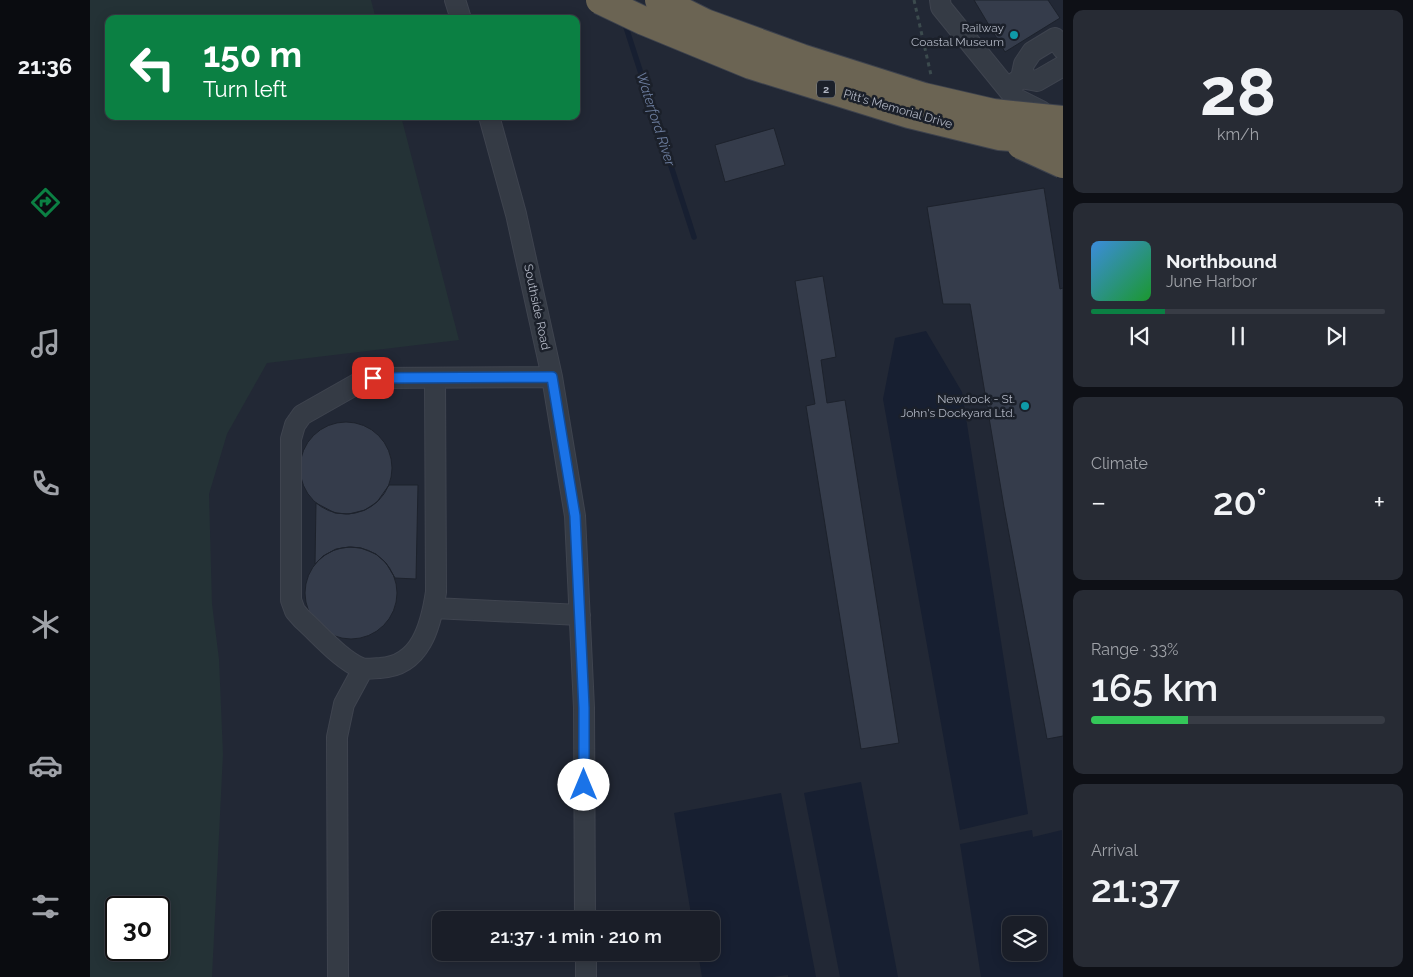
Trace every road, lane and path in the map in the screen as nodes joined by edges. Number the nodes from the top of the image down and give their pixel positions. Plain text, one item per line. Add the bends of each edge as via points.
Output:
1 (455, 0) edge
2 (600, 0) edge
3 (659, 0) edge
4 (914, 0) edge
5 (940, 0) edge
6 (460, 15) edge
7 (1063, 49) edge
8 (1063, 66) edge
9 (931, 76) dead end
10 (1015, 88) junction
11 (489, 120) edge
12 (1063, 120) edge
13 (998, 136) junction
14 (1063, 140) edge
15 (1063, 164) edge
16 (1063, 170) edge
17 (552, 377) junction
18 (435, 378) junction
19 (434, 608) junction
20 (580, 615) junction
21 (364, 669) junction
22 (585, 911) edge
23 (586, 961) edge
24 (338, 977) edge
25 (586, 977) edge

1 - 6 street
2 - 13 highway, Pitt's Memorial Drive / 2, bridge via 751,65 909,114
3 - 12 highway, Pitt's Memorial Drive / 2, bridge via 705,23 924,97 993,112
4 - 9 path
5 - 10 street via 941,6
7 - 10 street via 1055,38 1032,52
8 - 10 street
10 - 14 street via 1041,112
10 - 16 street via 1014,109 1020,122
11 - 17 street, Southside Road via 516,214
13 - 14 highway, Pitt's Memorial Drive / 2, bridge
13 - 15 highway, bridge
17 - 18 street
17 - 20 street, Southside Road via 575,516
18 - 19 street
18 - 21 street via 373,378 362,381 302,415 294,425 291,438 291,600 302,619 352,663
19 - 20 street
19 - 21 street via 423,642 408,658 387,668
20 - 22 street, Southside Road
21 - 24 street via 344,704 337,737
23 - 25 street

